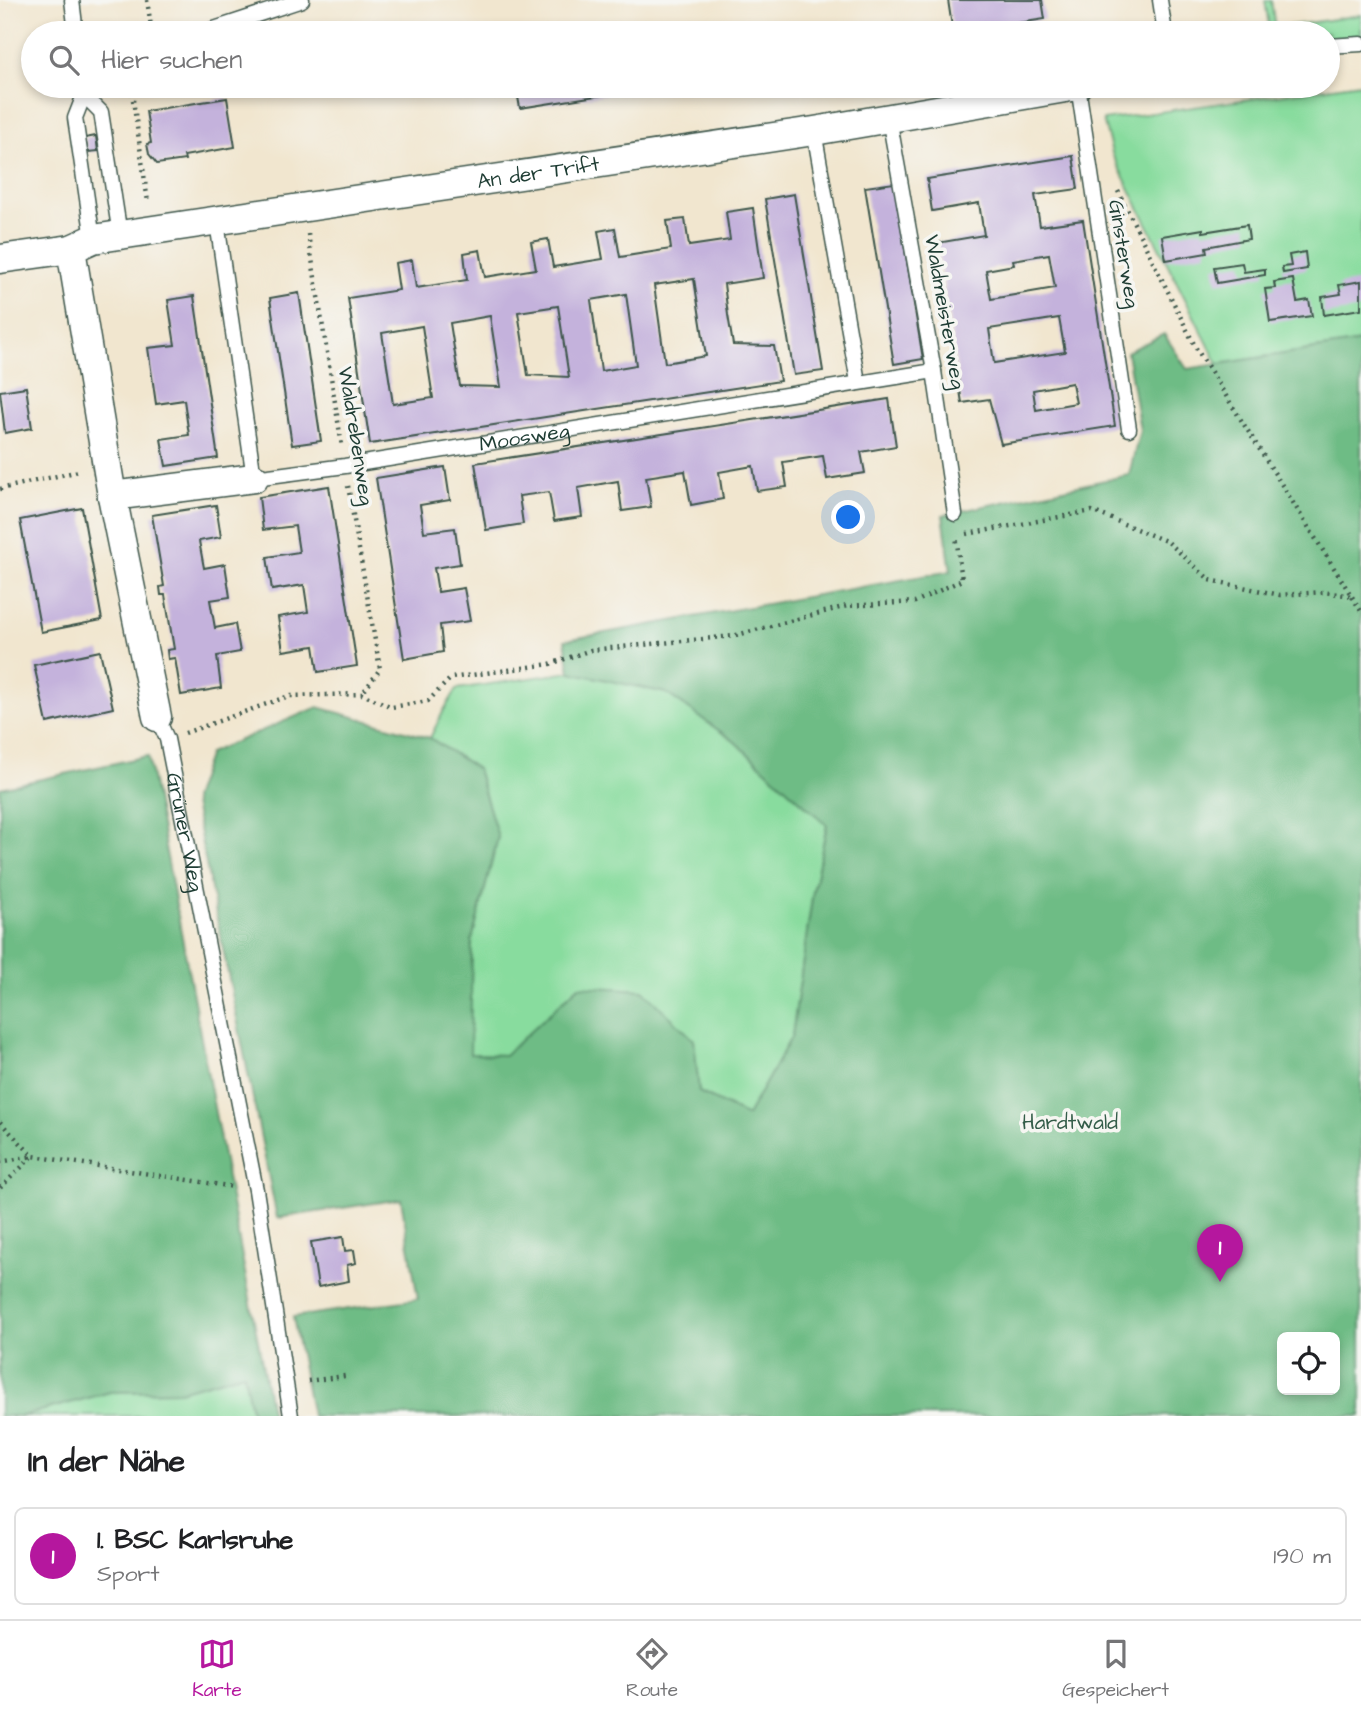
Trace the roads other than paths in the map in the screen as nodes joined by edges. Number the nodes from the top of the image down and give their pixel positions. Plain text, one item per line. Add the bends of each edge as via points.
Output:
1 (72, 0) edge
2 (302, 0) edge
3 (1160, 0) edge
4 (265, 6) edge
5 (75, 21) edge
6 (230, 21) edge
7 (1163, 21) edge
8 (1361, 44) edge
9 (1340, 45) edge
10 (81, 98) edge
11 (90, 98) edge
12 (1006, 98) edge
13 (1079, 98) edge
14 (889, 118) junction
15 (814, 131) junction
16 (217, 222) junction
17 (95, 241) junction
18 (0, 258) edge
19 (934, 371) junction
20 (858, 382) junction
21 (1129, 429) dead end
22 (254, 478) junction
23 (112, 496) junction
24 (955, 514) road end
25 (162, 728) joint
26 (291, 1416) edge

1 - 5 lane
2 - 4 lane
3 - 7 lane
4 - 6 lane
8 - 9 lane
10 - 17 lane via 75,118
11 - 17 lane via 101,112
12 - 14 street, An der Trift
13 - 21 lane, Ginsterweg
14 - 15 street, An der Trift
14 - 19 lane, Waldmeisterweg
15 - 16 street, An der Trift
15 - 20 lane
16 - 17 street, An der Trift
16 - 22 lane
17 - 18 street, An der Trift
17 - 23 street, Grüner Weg
19 - 20 lane, Moosweg
19 - 24 lane, Waldmeisterweg
20 - 22 lane, Moosweg
22 - 23 street, Moosweg
23 - 25 street, Grüner Weg
25 - 26 lane, Grüner Weg via 256,1191

